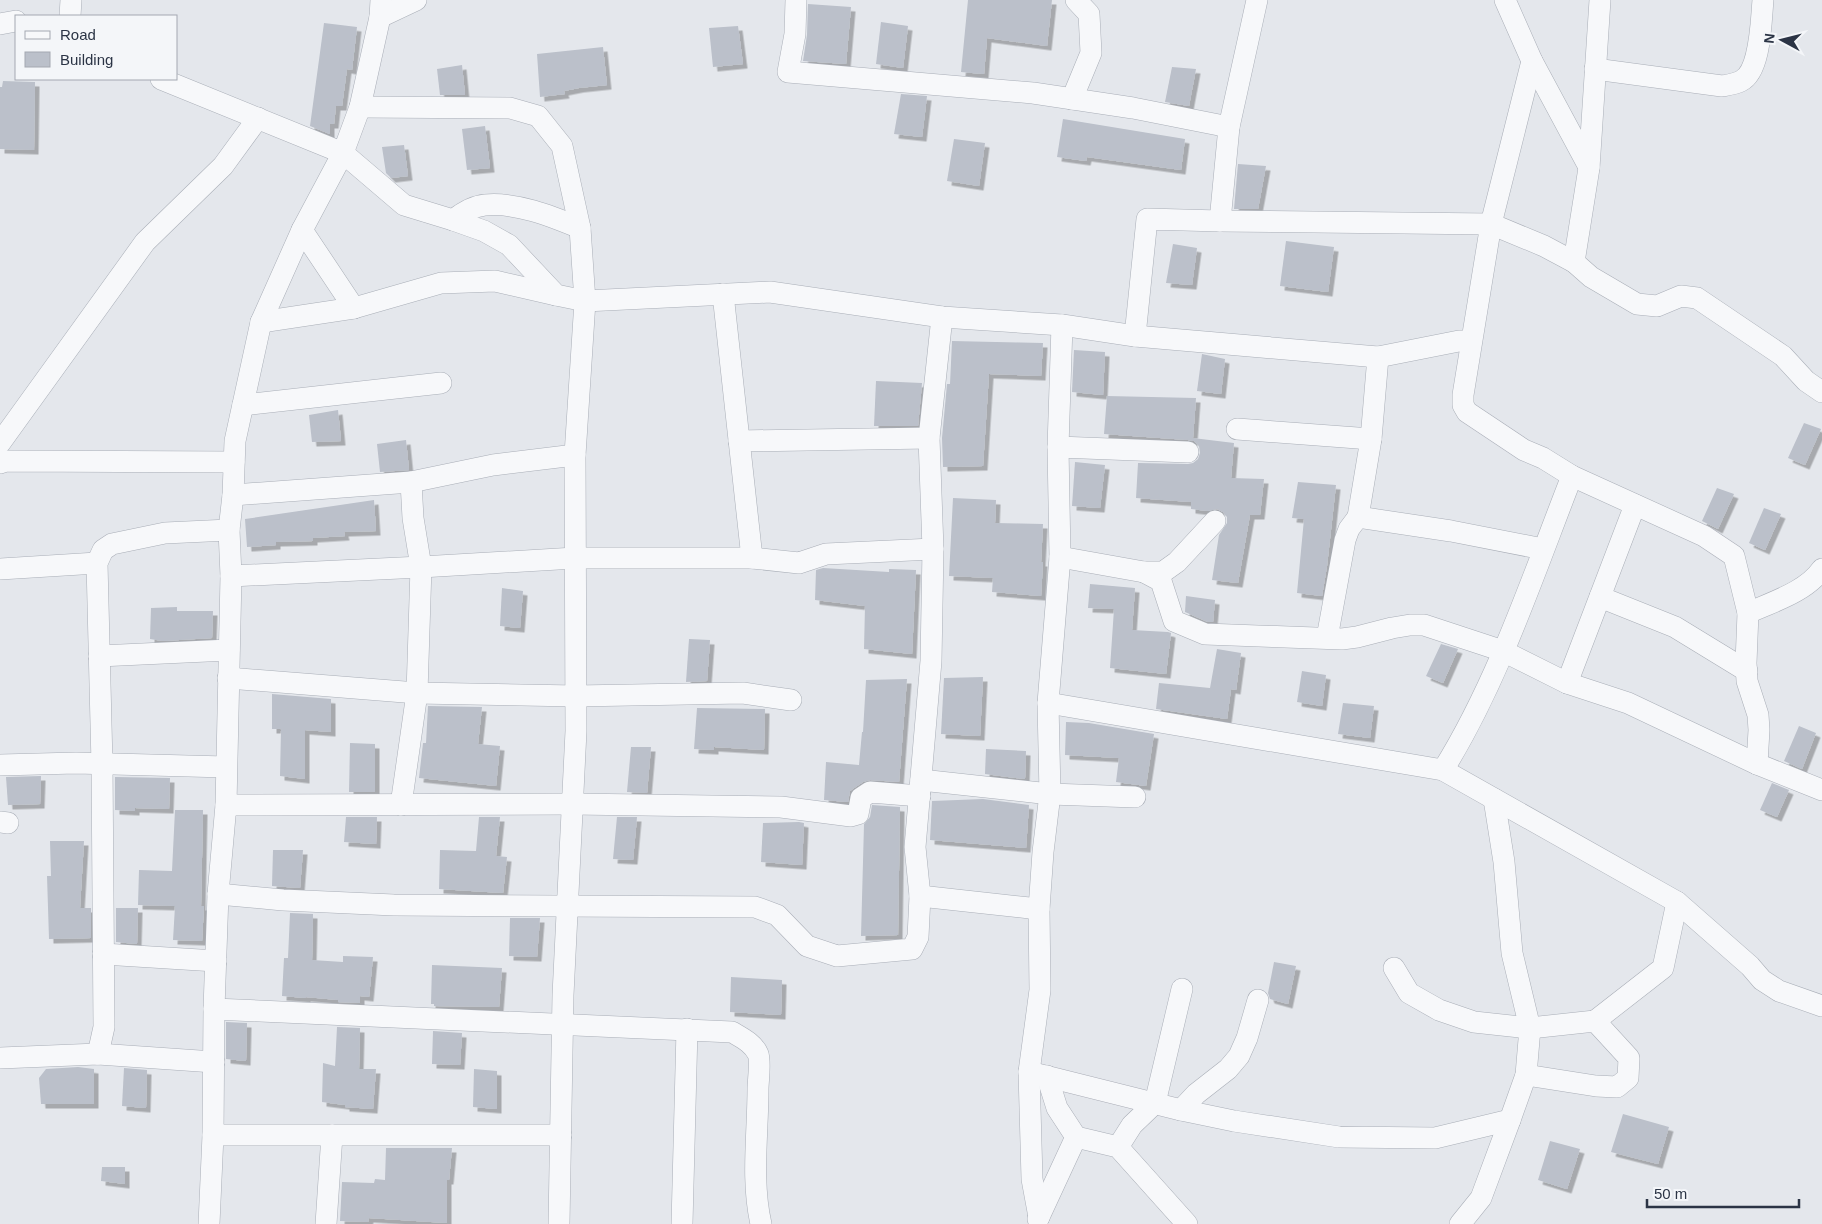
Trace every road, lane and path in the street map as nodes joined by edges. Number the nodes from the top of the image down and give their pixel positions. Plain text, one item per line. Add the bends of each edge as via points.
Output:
1 (71, 0) edge
2 (416, 0) edge
3 (796, 0) edge
4 (1076, 0) edge
5 (1257, 0) edge
6 (1505, 0) edge
7 (1600, 0) edge
8 (1763, 0) edge
9 (381, 8) edge
10 (70, 15) edge
11 (15, 21) edge
12 (0, 24) edge
13 (1532, 61) junction
14 (1595, 69) junction
15 (163, 80) edge
16 (1072, 99) junction
17 (360, 107) junction
18 (258, 118) junction
19 (1228, 127) junction
20 (343, 153) junction
21 (1589, 168) junction
22 (453, 220) junction
23 (1220, 221) junction
24 (1491, 224) junction
25 (580, 228) junction
26 (302, 230) junction
27 (1574, 262) junction
28 (556, 294) junction
29 (723, 294) junction
30 (585, 301) junction
31 (354, 308) junction
32 (942, 317) junction
33 (261, 322) junction
34 (1062, 325) junction
35 (1135, 336) junction
36 (1471, 341) junction
37 (1378, 357) junction
38 (441, 383) dead end
39 (1822, 392) edge
40 (243, 405) junction
41 (1237, 429) dead end
42 (930, 438) junction
43 (1371, 440) junction
44 (739, 441) junction
45 (0, 443) edge
46 (1058, 447) junction
47 (1188, 452) dead end
48 (575, 456) junction
49 (234, 462) junction
50 (0, 463) edge
51 (1572, 476) junction
52 (411, 482) junction
53 (233, 495) junction
54 (1636, 505) junction
55 (1358, 517) junction
56 (1215, 520) dead end
57 (229, 530) junction
58 (933, 549) junction
59 (1543, 549) junction
60 (1060, 557) junction
61 (576, 558) junction
62 (752, 558) junction
63 (97, 563) junction
64 (421, 567) junction
65 (0, 569) edge
66 (1822, 569) edge
67 (1144, 572) junction
68 (231, 576) junction
69 (1600, 597) junction
70 (1748, 613) junction
71 (1327, 638) junction
72 (229, 650) junction
73 (1503, 651) junction
74 (99, 656) junction
75 (1747, 671) junction
76 (228, 678) junction
77 (1566, 683) junction
78 (417, 693) junction
79 (576, 696) junction
80 (792, 700) dead end
81 (1048, 703) junction
82 (102, 764) junction
83 (1757, 764) junction
84 (0, 766) edge
85 (226, 767) junction
86 (1443, 770) junction
87 (921, 788) junction
88 (1822, 790) edge
89 (1050, 794) junction
90 (1135, 797) dead end
91 (1494, 799) junction
92 (572, 804) junction
93 (226, 805) junction
94 (401, 805) junction
95 (218, 894) junction
96 (920, 896) junction
97 (1677, 902) junction
98 (568, 905) junction
99 (1039, 909) junction
100 (104, 954) junction
101 (216, 961) junction
102 (1394, 968) dead end
103 (1182, 989) dead end
104 (1258, 1000) dead end
105 (1822, 1006) edge
106 (214, 1009) junction
107 (1595, 1021) junction
108 (563, 1025) junction
109 (1530, 1028) junction
110 (687, 1029) junction
111 (98, 1054) junction
112 (0, 1058) edge
113 (214, 1062) junction
114 (1038, 1074) junction
115 (1526, 1075) junction
116 (1156, 1103) junction
117 (1181, 1110) junction
118 (1510, 1120) junction
119 (213, 1135) junction
120 (332, 1135) junction
121 (561, 1135) junction
122 (1076, 1136) junction
123 (1118, 1147) junction
124 (1037, 1221) edge
125 (209, 1224) edge
126 (326, 1224) edge
127 (559, 1224) edge
128 (682, 1224) edge
129 (761, 1224) edge
130 (1187, 1224) edge
131 (1460, 1224) edge

1 - 10 street
2 - 9 street
3 - 16 street via 795,34 788,72
4 - 16 street via 1089,14 1091,53
5 - 19 street
6 - 13 street
7 - 14 street
8 - 14 street via 1752,69 1742,81 1722,86
9 - 17 street
11 - 12 street
13 - 21 street
13 - 24 street
14 - 21 street
15 - 18 street
16 - 19 street
17 - 20 street
17 - 25 street via 510,108 538,116 562,146
18 - 20 street
18 - 45 street via 223,166 145,242
19 - 23 street
20 - 22 street via 404,206
20 - 26 street
21 - 27 street
22 - 25 street via 484,205 517,207 546,214
22 - 28 street via 484,231 509,245
23 - 24 street
23 - 35 street via 1147,219
24 - 27 street
24 - 36 street
25 - 30 street
26 - 31 street
26 - 33 street
27 - 39 street via 1591,277 1637,304 1657,306 1681,296 1697,298 1784,356 1806,381
28 - 30 street
28 - 31 street via 495,281 441,283
29 - 30 street
29 - 32 street via 770,292
29 - 44 street
30 - 48 street
31 - 33 street
32 - 34 street
32 - 42 street
33 - 40 street
34 - 35 street
34 - 46 street
35 - 37 street
36 - 37 street via 1459,340
36 - 51 street via 1463,395 1467,412 1524,450
37 - 43 street
38 - 40 street
40 - 49 street
41 - 43 street
42 - 44 street
42 - 58 street
43 - 55 street
44 - 62 street
46 - 47 street
46 - 60 street
48 - 52 street via 493,465
48 - 61 street
49 - 50 street
49 - 53 street
51 - 54 street
51 - 59 street
52 - 53 street
52 - 64 street
53 - 57 street
54 - 69 street
54 - 70 street via 1704,536 1734,556
55 - 59 street
55 - 71 street via 1345,540
56 - 67 street via 1178,562 1163,572
57 - 63 street via 165,533 112,544 103,550
57 - 68 street
58 - 62 street via 826,554 799,564
58 - 87 street via 931,661
59 - 73 street
60 - 67 street
60 - 81 street
61 - 62 street
61 - 64 street
61 - 79 street
63 - 65 street
63 - 74 street
64 - 68 street
64 - 78 street
66 - 70 street via 1810,582
67 - 71 street via 1161,581 1174,621 1205,634
68 - 72 street
69 - 75 street via 1675,627
69 - 77 street
70 - 75 street
71 - 73 street via 1357,637 1392,628 1424,625
72 - 74 street
72 - 76 street
73 - 77 street
73 - 86 street via 1459,744
74 - 82 street
75 - 83 street via 1759,723
76 - 78 street
76 - 85 street
77 - 83 street via 1628,703
78 - 79 street
78 - 94 street
79 - 80 street via 742,693
79 - 92 street
81 - 86 street
81 - 89 street
82 - 84 street
82 - 85 street
82 - 100 street
83 - 88 street
85 - 93 street
86 - 91 street
87 - 89 street
87 - 92 street via 870,792 861,798 858,814 851,816 781,807
87 - 96 street via 915,847
89 - 90 street
89 - 99 street
91 - 97 street
91 - 109 street via 1504,862 1512,953
92 - 94 street
92 - 98 street
93 - 94 street
93 - 95 street
95 - 98 street via 394,905
95 - 101 street
96 - 98 street via 918,937 912,949 837,956 807,946 777,915 755,906
96 - 99 street
97 - 105 street via 1762,980 1778,991
97 - 107 street via 1663,968
98 - 108 street
99 - 114 street
100 - 101 street
100 - 111 street via 104,1027
101 - 106 street
102 - 109 street via 1409,993 1439,1010 1474,1022
103 - 116 street
104 - 117 street via 1239,1056
106 - 108 street
106 - 113 street
107 - 109 street
107 - 115 street via 1629,1058 1628,1078 1622,1083 1616,1087 1596,1086
108 - 110 street
108 - 121 street
109 - 115 street
110 - 128 street
110 - 129 street via 732,1032 750,1043 759,1055 755,1166
111 - 112 street
111 - 113 street
113 - 119 street
114 - 116 street
114 - 122 street
114 - 124 street via 1032,1179
115 - 118 street
116 - 117 street
116 - 123 street via 1132,1125
117 - 118 street via 1339,1137 1435,1138
118 - 131 street via 1481,1198
119 - 120 street
119 - 125 street
120 - 121 street
120 - 126 street
121 - 127 street
122 - 123 street
122 - 124 street
123 - 130 street

